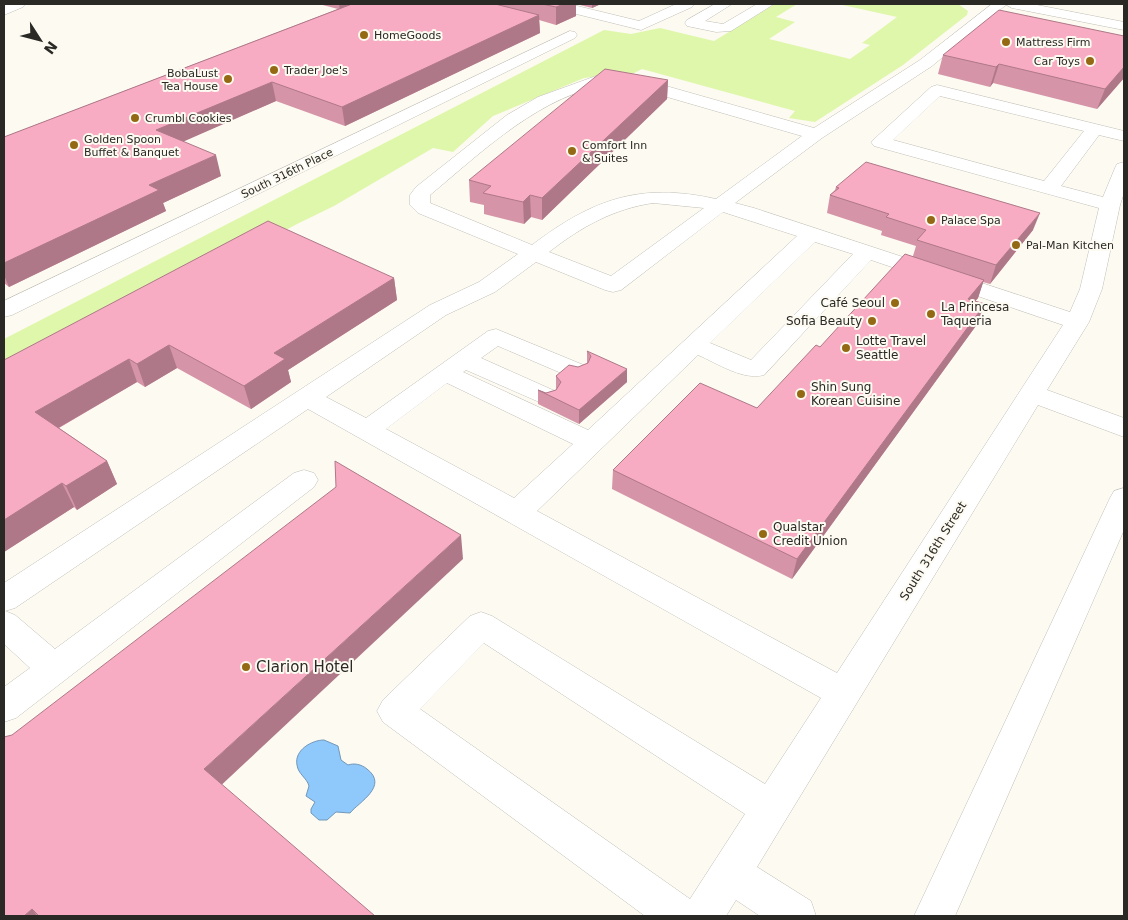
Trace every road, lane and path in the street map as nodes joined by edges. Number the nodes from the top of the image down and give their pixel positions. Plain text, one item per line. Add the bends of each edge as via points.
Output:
1 (18, 4) edge
2 (553, 4) edge
3 (687, 4) edge
4 (711, 4) edge
5 (725, 4) edge
6 (767, 4) edge
7 (1000, 4) edge
8 (1012, 4) edge
9 (4, 11) edge
10 (692, 22) junction
11 (1124, 26) edge
12 (561, 32) dead end
13 (1095, 129) junction
14 (816, 134) junction
15 (1124, 136) edge
16 (1124, 168) edge
17 (1049, 188) junction
18 (719, 205) junction
19 (1110, 205) junction
20 (811, 234) junction
21 (867, 252) junction
22 (534, 254) junction
23 (4, 310) edge
24 (1077, 322) junction
25 (694, 345) junction
26 (473, 352) junction
27 (1032, 393) junction
28 (307, 397) junction
29 (611, 411) junction
30 (1124, 428) edge
31 (367, 430) junction
32 (304, 480) dead end
33 (1124, 498) edge
34 (517, 513) junction
35 (4, 599) edge
36 (4, 624) edge
37 (54, 668) junction
38 (843, 693) junction
39 (4, 707) edge
40 (771, 809) junction
41 (731, 872) junction
42 (679, 916) edge
43 (704, 916) edge
44 (796, 916) edge
45 (934, 916) edge

1 - 9 street
2 - 3 street via 641,26
4 - 10 street via 691,15
5 - 10 street
6 - 10 street via 726,28
7 - 14 street via 926,63
8 - 11 street via 1026,14
12 - 23 street, South 316th Place
13 - 15 street
13 - 17 street
13 - 17 street via 937,90 880,142
14 - 18 street
14 - 22 street via 624,81 596,80 568,90 513,119 420,195 420,205 425,209
16 - 19 street, South 316th Street
17 - 19 street
18 - 20 street
18 - 22 street via 666,197 617,203 582,220
18 - 22 street via 613,285
19 - 24 street, South 316th Street via 1091,289
20 - 21 street
20 - 25 street
21 - 24 street
21 - 25 street via 755,370
22 - 28 street via 481,290 438,310
24 - 27 street, South 316th Street
25 - 29 street
26 - 26 street via 562,384
26 - 29 street
26 - 31 street
27 - 30 street
27 - 38 street, South 316th Street
28 - 31 street
28 - 35 street
29 - 34 street
31 - 34 street
32 - 37 street
33 - 45 street
34 - 38 street
36 - 37 street
37 - 39 street
38 - 40 street, South 316th Street
40 - 41 street, South 316th Street
40 - 42 street via 481,625 395,711
41 - 43 street, South 316th Street
41 - 44 street

